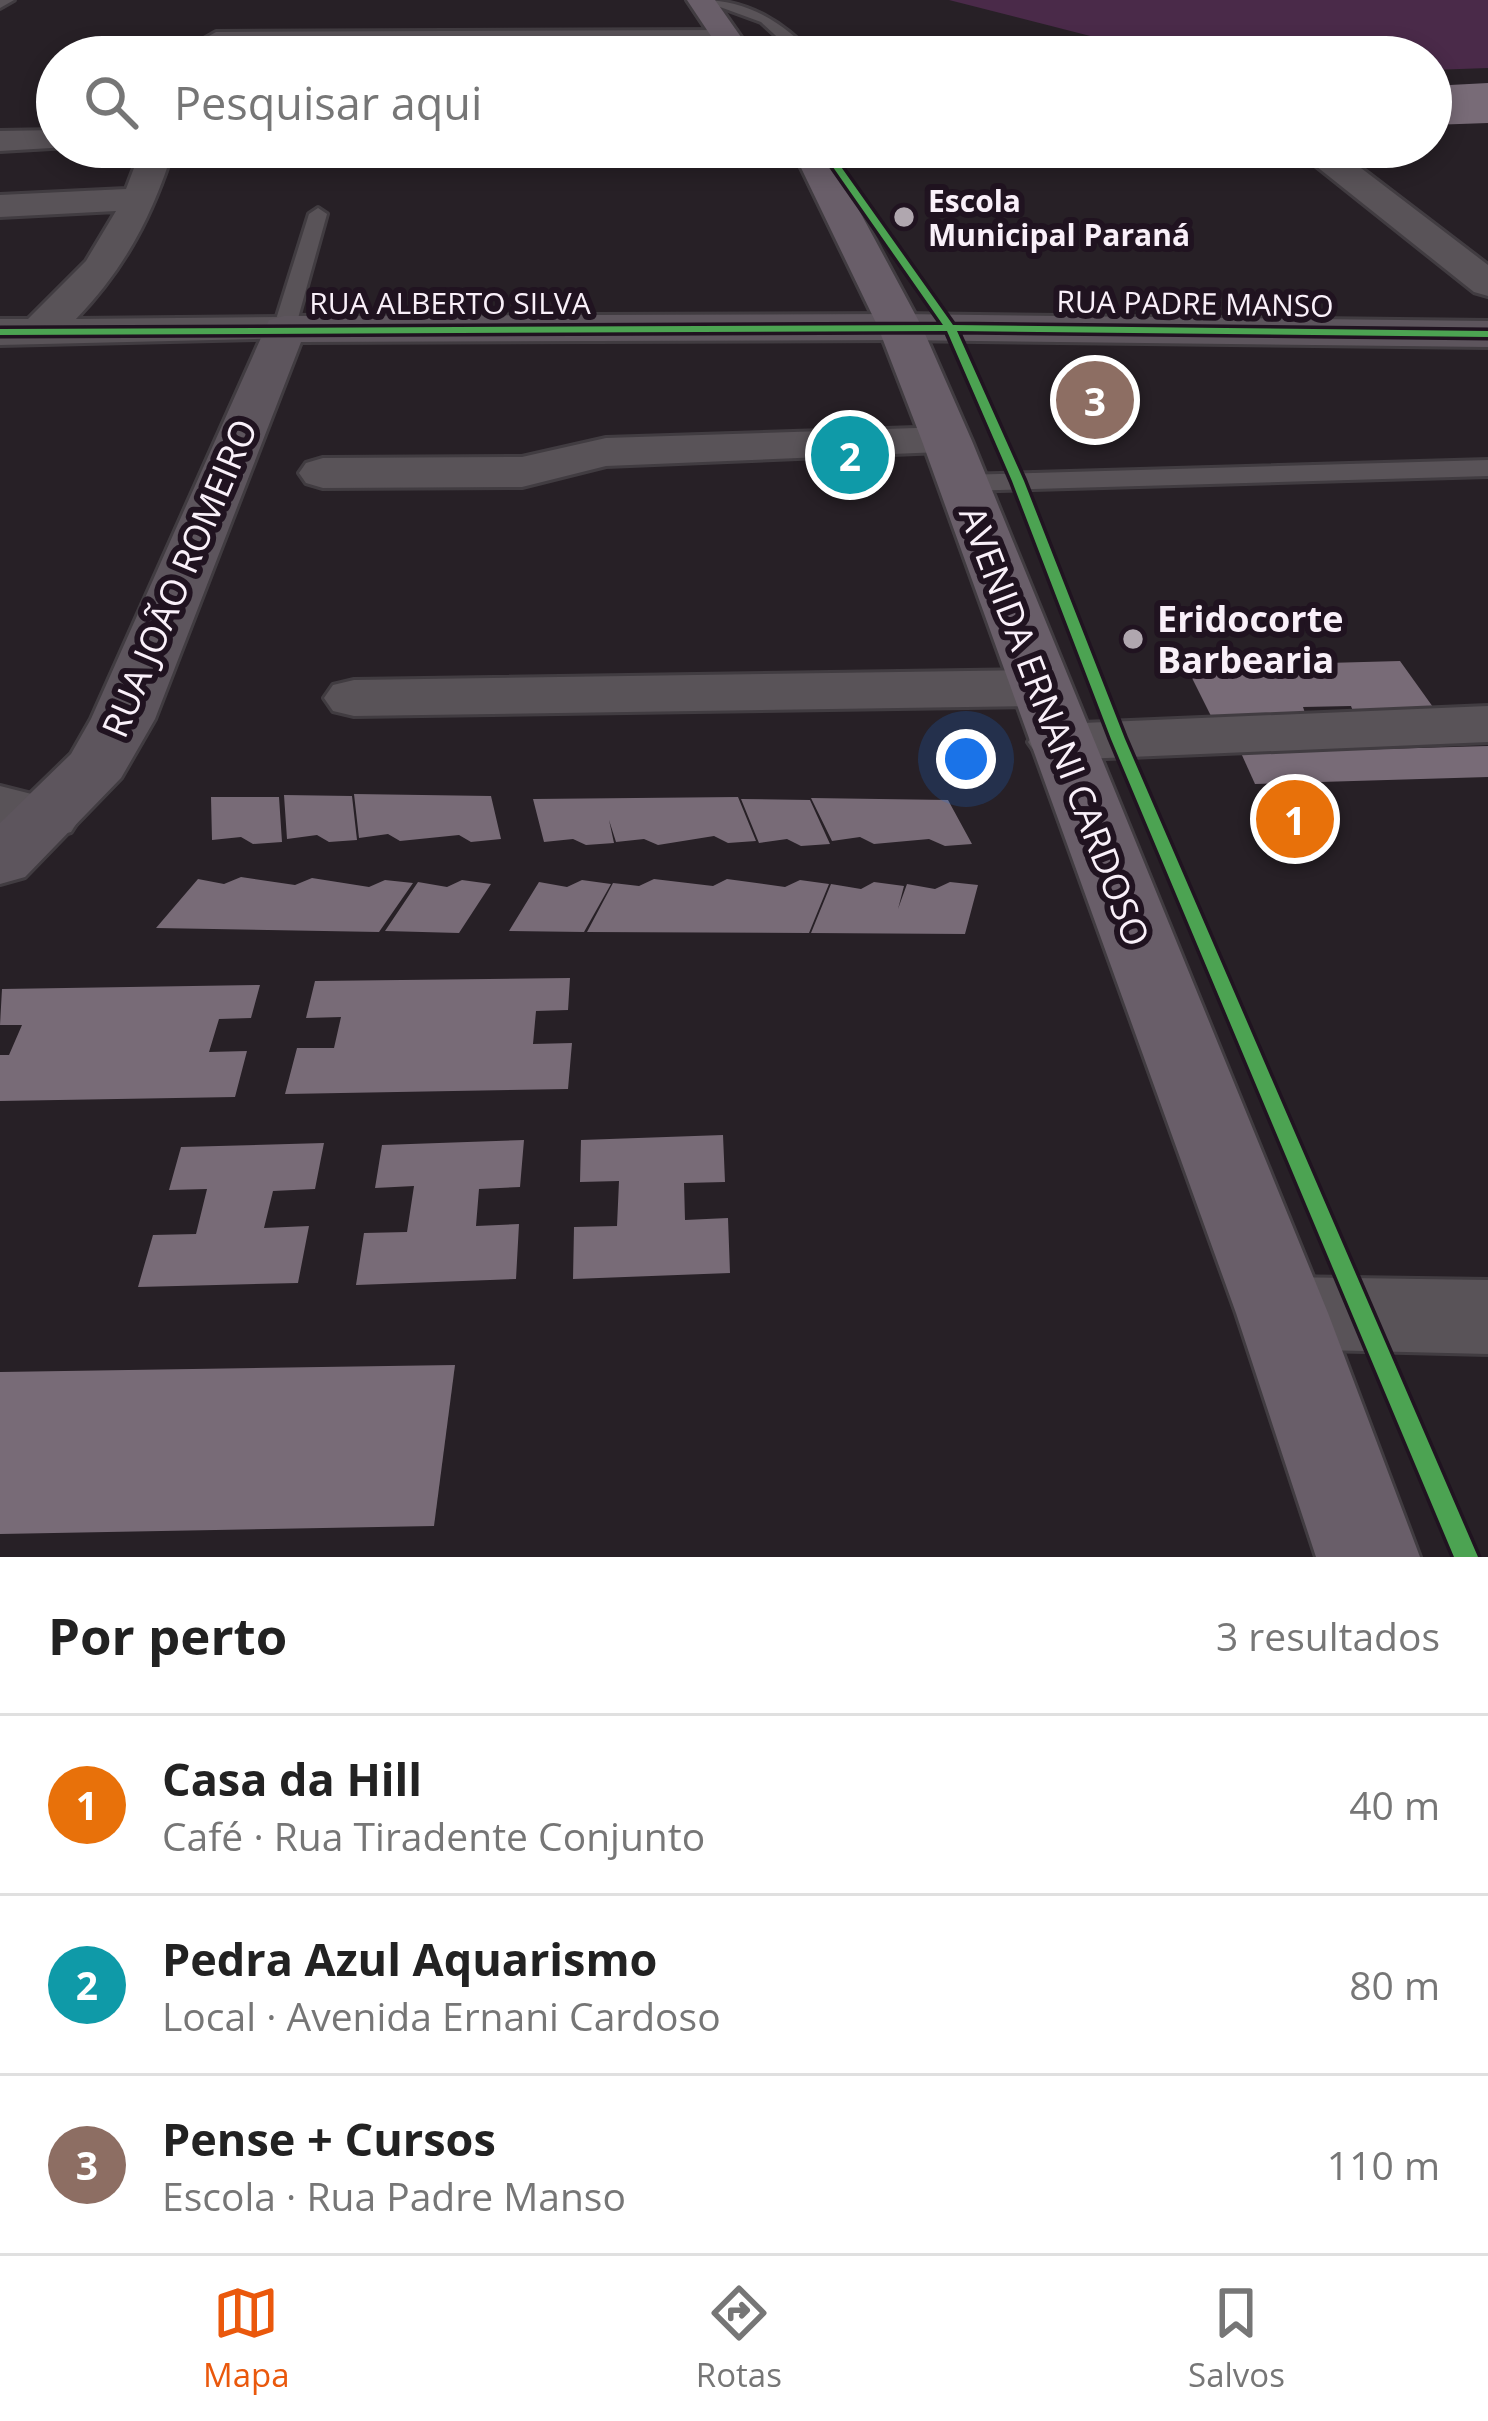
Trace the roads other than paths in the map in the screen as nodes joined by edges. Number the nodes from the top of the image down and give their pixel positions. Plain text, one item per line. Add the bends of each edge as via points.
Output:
1 (705, 0) edge
2 (232, 14) dead end
3 (219, 36) edge
4 (726, 36) edge
5 (785, 36) edge
6 (36, 140) edge
7 (0, 141) edge
8 (152, 168) edge
9 (819, 168) edge
10 (1340, 168) edge
11 (142, 199) junction
12 (0, 206) edge
13 (318, 214) dead end
14 (1488, 284) edge
15 (901, 327) junction
16 (284, 329) junction
17 (19, 333) edge
18 (1488, 334) edge
19 (955, 462) junction
20 (1488, 468) edge
21 (323, 473) dead end
22 (354, 698) dead end
23 (1049, 715) junction
24 (1488, 724) edge
25 (24, 811) edge
26 (0, 862) edge
27 (1282, 1313) junction
28 (1488, 1317) edge
29 (1368, 1557) edge

1 - 4 main road
1 - 5 lane via 766,19
2 - 3 street
6 - 7 street
8 - 11 street
9 - 15 main road, AVENIDA ERNANI CARDOSO
10 - 14 street
11 - 12 street
11 - 17 street via 110,261
13 - 16 lane
15 - 16 street, RUA ALBERTO SILVA
15 - 18 street, RUA PADRE MANSO
15 - 19 main road, AVENIDA ERNANI CARDOSO
16 - 17 street, RUA ALBERTO SILVA
16 - 25 street, RUA JOÃO ROMEIRO via 123,719 98,764
19 - 20 lane
19 - 21 street via 606,452 522,472
19 - 23 main road, AVENIDA ERNANI CARDOSO
22 - 23 street
23 - 24 street
23 - 27 main road, AVENIDA ERNANI CARDOSO
25 - 26 street, RUA JOÃO ROMEIRO
27 - 28 street
27 - 29 main road, AVENIDA ERNANI CARDOSO

